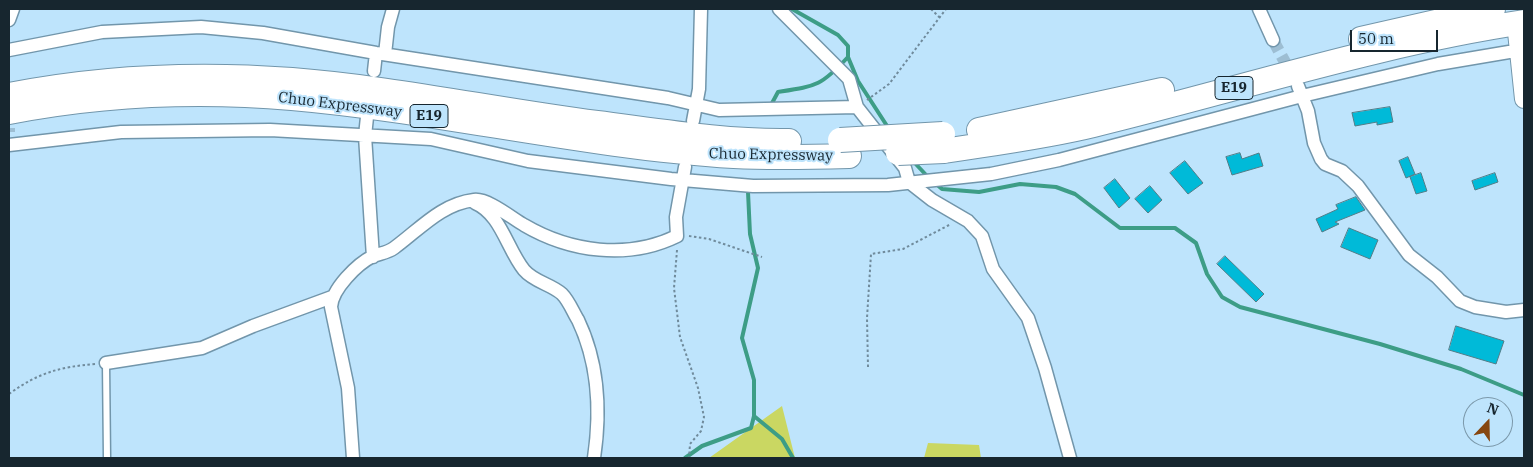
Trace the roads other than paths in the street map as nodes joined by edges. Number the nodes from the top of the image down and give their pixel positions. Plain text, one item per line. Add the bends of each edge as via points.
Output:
1 (13, 9) edge
2 (393, 9) edge
3 (701, 9) edge
4 (779, 9) edge
5 (1260, 9) edge
6 (1493, 9) edge
7 (9, 20) edge
8 (1521, 27) edge
9 (1273, 40) tunnel mouth
10 (9, 50) edge
11 (1522, 52) edge
12 (381, 54) junction
13 (374, 71) dead end
14 (1300, 91) junction
15 (9, 95) edge
16 (1524, 99) edge
17 (859, 105) junction
18 (696, 106) junction
19 (9, 112) edge
20 (367, 117) dead end
21 (693, 121) dead end
22 (365, 136) junction
23 (10, 140) edge
24 (943, 142) junction
25 (844, 148) junction
26 (684, 174) junction
27 (913, 182) junction
28 (470, 202) junction
29 (372, 257) junction
30 (332, 297) junction
31 (1524, 310) edge
32 (106, 364) joint
33 (107, 458) edge
34 (353, 458) edge
35 (594, 458) edge
36 (1070, 458) edge

1 - 7 street
2 - 12 street
3 - 18 street via 700,80
4 - 17 street via 848,79
5 - 9 street
6 - 24 highway, Chuo Expressway / E19 via 1414,25 1131,98 991,128
8 - 11 street
8 - 24 highway, Chuo Expressway / E19 via 1362,54 1046,135
10 - 12 street via 102,32 201,27 263,32
11 - 14 street via 1438,64
11 - 16 street
12 - 13 street
12 - 18 street via 668,98
14 - 27 street via 1059,160 990,174
14 - 31 street via 1321,159 1342,171 1358,186 1409,255 1460,301 1498,311
15 - 25 highway, Chuo Expressway / E19 via 92,82 151,78 292,80 676,133
17 - 18 street via 719,110
17 - 27 street
18 - 21 street
19 - 25 highway, Chuo Expressway / E19 via 94,99 152,95 291,98 675,151 772,157
20 - 22 street
22 - 23 street via 270,130 190,130
22 - 26 street via 431,139 528,160
22 - 29 street
24 - 25 highway, Chuo Expressway / E19, bridge
26 - 27 street via 771,187
26 - 28 street via 676,217 677,236 631,250 602,252 550,239 492,205 474,199
27 - 36 street via 932,200 975,227 982,236 993,269 1028,318
28 - 29 street via 442,211 387,253
28 - 35 street via 494,218 524,271 561,294 568,302 585,336 597,383 598,422
29 - 30 street via 346,278
30 - 32 street via 202,348
30 - 34 street via 348,388
32 - 33 lane

